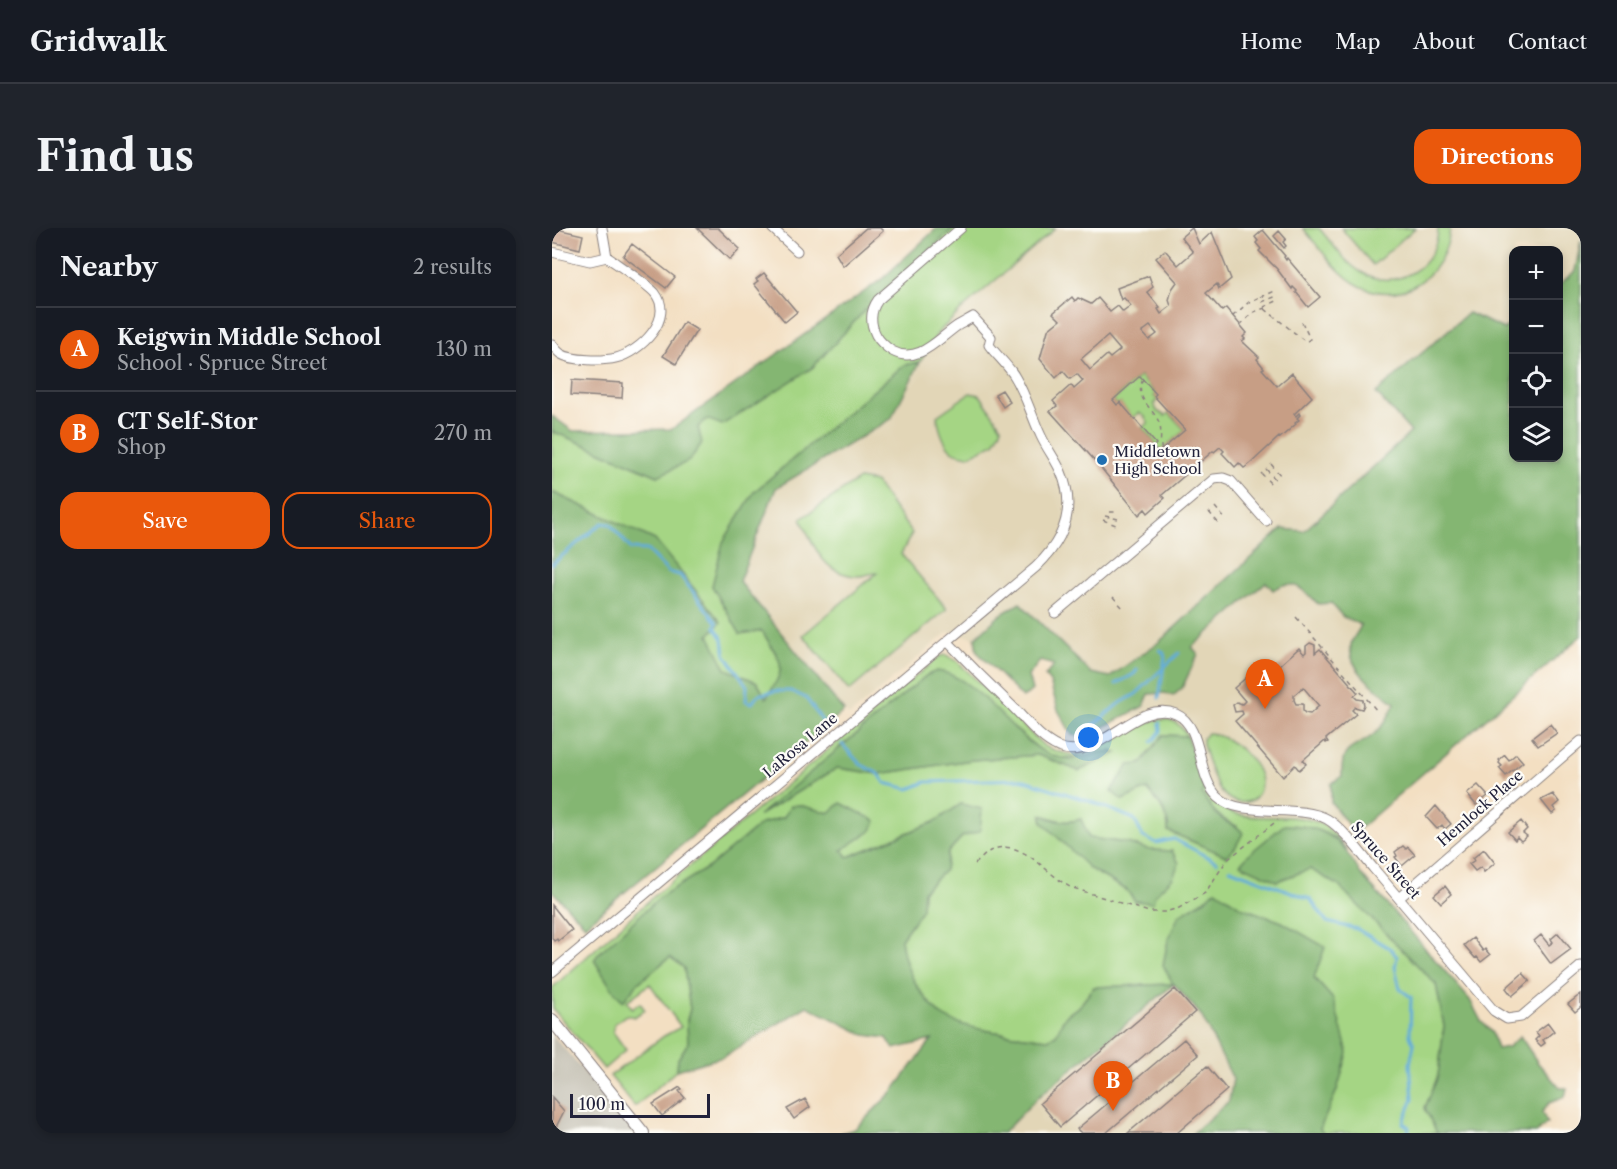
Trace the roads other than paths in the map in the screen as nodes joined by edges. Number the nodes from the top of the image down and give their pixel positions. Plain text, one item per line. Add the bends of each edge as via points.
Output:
1 (603, 228) edge
2 (771, 228) edge
3 (961, 228) edge
4 (797, 251) dead end
5 (552, 252) edge
6 (607, 257) junction
7 (552, 344) edge
8 (1266, 521) dead end
9 (1055, 613) dead end
10 (947, 641) junction
11 (1581, 741) edge
12 (1399, 898) junction
13 (1581, 966) edge
14 (552, 972) edge
15 (552, 1020) edge
16 (643, 1133) edge

1 - 6 street
2 - 4 street
3 - 10 street, LaRosa Lane via 878,300 871,315 872,326 884,346 904,356 934,346 973,317 991,337 989,345 1017,381 1058,465 1069,501 1061,535 1046,557
5 - 6 street via 590,261
6 - 7 street via 655,293 661,317 646,342 617,358 584,360 561,354
8 - 9 street via 1231,481 1214,479
10 - 12 street, Spruce Street via 1032,727 1061,748 1093,745 1152,714 1179,716 1191,729 1207,780 1219,799 1238,807 1306,813 1329,820
10 - 14 street, LaRosa Lane
11 - 12 street, Hemlock Place
12 - 13 street, Spruce Street via 1494,1011 1506,1019 1521,1017
15 - 16 main road

